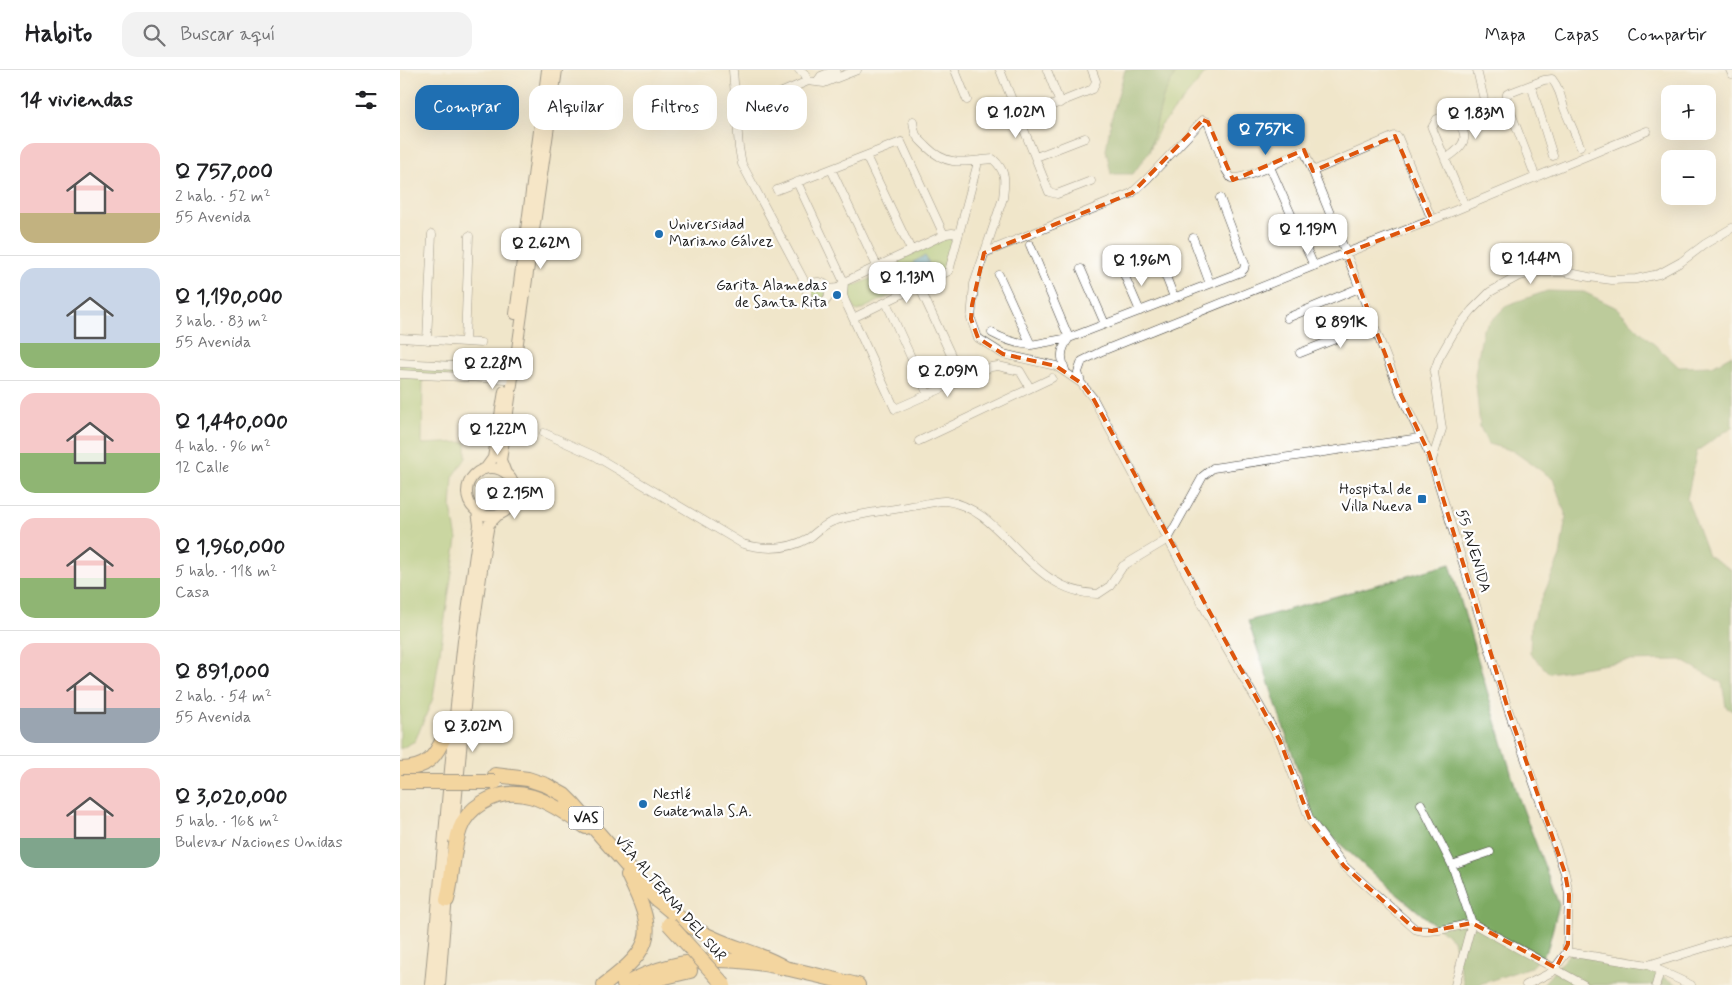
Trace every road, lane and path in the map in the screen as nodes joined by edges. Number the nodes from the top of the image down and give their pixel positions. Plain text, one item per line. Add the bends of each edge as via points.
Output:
1 (547, 70) edge
2 (557, 70) edge
3 (733, 70) edge
4 (836, 70) edge
5 (857, 70) edge
6 (955, 70) edge
7 (1000, 70) edge
8 (1047, 70) edge
9 (1092, 70) edge
10 (1477, 70) edge
11 (1730, 70) edge
12 (803, 71) edge
13 (1732, 74) edge
14 (808, 81) junction
15 (817, 82) junction
16 (799, 85) edge
17 (1531, 85) junction
18 (967, 100) dead end
19 (1506, 100) junction
20 (1060, 103) junction
21 (1485, 104) junction
22 (1451, 115) junction
23 (1020, 118) junction
24 (913, 121) dead end
25 (1647, 131) dead end
26 (1085, 138) dead end
27 (1580, 146) dead end
28 (866, 156) junction
29 (1553, 156) dead end
30 (1036, 157) junction
31 (1445, 159) junction
32 (977, 166) dead end
33 (1270, 166) junction
34 (831, 169) junction
35 (1313, 171) junction
36 (1536, 178) junction
37 (1091, 181) dead end
38 (797, 182) junction
39 (777, 190) dead end
40 (1220, 198) dead end
41 (1465, 206) junction
42 (1432, 220) junction
43 (1732, 228) edge
44 (432, 234) dead end
45 (958, 234) junction
46 (944, 235) junction
47 (469, 236) dead end
48 (1193, 238) dead end
49 (1030, 245) dead end
50 (911, 250) junction
51 (984, 253) junction
52 (1346, 253) junction
53 (1157, 254) dead end
54 (877, 266) junction
55 (1314, 266) junction
56 (1081, 269) dead end
57 (1124, 272) dead end
58 (999, 275) dead end
59 (844, 282) junction
60 (1210, 284) junction
61 (810, 286) junction
62 (919, 286) junction
63 (1359, 288) junction
64 (829, 289) junction
65 (1174, 297) junction
66 (844, 298) junction
67 (827, 299) junction
68 (886, 302) junction
69 (1140, 311) junction
70 (853, 318) junction
71 (1287, 318) dead end
72 (1104, 324) junction
73 (1373, 324) junction
74 (992, 333) dead end
75 (400, 338) edge
76 (1069, 338) junction
77 (427, 340) junction
78 (465, 341) junction
79 (481, 343) dead end
80 (1032, 345) junction
81 (1300, 353) dead end
82 (400, 363) edge
83 (1066, 373) junction
84 (400, 374) edge
85 (507, 374) junction
86 (1052, 378) dead end
87 (962, 380) junction
88 (1081, 383) junction
89 (1030, 388) junction
90 (928, 395) junction
91 (544, 432) dead end
92 (1420, 438) junction
93 (919, 441) dead end
94 (1431, 463) junction
95 (485, 469) junction
96 (506, 473) junction
97 (477, 511) junction
98 (498, 515) junction
99 (1168, 539) junction
100 (454, 719) junction
101 (400, 777) edge
102 (495, 778) junction
103 (1421, 804) dead end
104 (586, 826) junction
105 (1490, 852) dead end
106 (1452, 865) junction
107 (628, 875) junction
108 (447, 900) junction
109 (1472, 922) junction
110 (1732, 938) edge
111 (1567, 952) junction
112 (1648, 965) junction
113 (785, 968) junction
114 (1556, 968) junction
115 (1660, 972) junction
116 (430, 985) edge
117 (440, 985) edge
118 (604, 985) edge
119 (624, 985) edge
120 (646, 985) edge
121 (724, 985) edge
122 (821, 985) edge
123 (858, 985) edge
124 (1455, 985) edge
125 (1526, 985) edge
126 (1584, 985) edge
127 (1656, 985) edge
128 (1691, 985) edge

1 - 85 main road
2 - 96 main road via 501,460
3 - 61 street via 742,164 800,275
4 - 15 street via 821,76
5 - 15 street via 824,83
6 - 18 street
7 - 23 street
8 - 20 street
9 - 20 street via 1095,86
10 - 21 street
11 - 13 street
12 - 14 street
14 - 15 street
14 - 16 street
17 - 19 street via 1506,94
17 - 27 street via 1552,79 1557,85
17 - 29 street
19 - 21 street
19 - 36 street
20 - 23 street
21 - 22 street
22 - 31 street via 1465,135 1456,152
22 - 31 street via 1437,119 1432,128
23 - 30 street
24 - 51 street via 915,136 936,156 948,162 993,159 1002,168 1003,198
25 - 36 street
26 - 30 street
28 - 34 street
28 - 46 street via 902,142
28 - 50 street
30 - 37 street via 1051,193 1057,194
31 - 41 street
32 - 45 street
33 - 35 street, 55 AVENIDA via 1304,150
33 - 51 street via 1231,178 1208,122 1203,120 1132,193
33 - 55 street
34 - 38 street
34 - 54 street
35 - 42 street via 1398,137
35 - 52 street, 55 AVENIDA
36 - 41 street
38 - 39 street
38 - 59 street
40 - 60 street via 1245,264 1241,272
41 - 42 street
42 - 52 street
43 - 94 street via 1659,274 1612,280 1565,272 1535,272 1517,277 1490,292 1454,332 1434,372 1442,429
44 - 77 street
45 - 46 street
45 - 62 street via 949,272
46 - 50 street
47 - 78 street
48 - 60 street
49 - 76 street
50 - 54 street
51 - 83 street via 974,284 971,319 978,338 1003,354 1056,366
52 - 55 street
52 - 63 street, 55 AVENIDA
53 - 65 street
54 - 59 street
55 - 88 street via 1084,360 1078,372
56 - 72 street
57 - 69 street
58 - 80 street
59 - 64 street via 836,289
59 - 66 street
60 - 65 street
61 - 64 street via 822,282
61 - 67 street via 807,296 814,304 822,304
62 - 68 street
62 - 87 street
63 - 71 street
63 - 73 street, 55 AVENIDA
64 - 67 street
65 - 69 street
66 - 67 street
66 - 70 street
68 - 70 street
68 - 90 street
69 - 72 street
70 - 90 street via 896,409
72 - 76 street
73 - 81 street
73 - 92 street, 55 AVENIDA
74 - 80 street via 1019,344
75 - 77 street
76 - 80 street
76 - 83 street via 1061,354
77 - 78 street
78 - 79 street
82 - 85 street
83 - 88 street
84 - 85 street
85 - 95 main road via 493,458
86 - 89 street
87 - 89 street via 998,366 1020,371
87 - 90 street
88 - 99 street via 1093,398
89 - 93 street
91 - 99 street via 595,456 743,544 756,547 789,546 833,522 943,501 976,513 1053,581 1098,594 1110,586 1123,566
92 - 94 street, 55 AVENIDA
92 - 99 street via 1213,468 1203,476
94 - 111 street, 55 AVENIDA via 1508,709 1564,873 1569,895
95 - 96 main road
95 - 97 main road via 472,478 468,488 468,498
96 - 98 main road via 513,482 515,494 508,509
97 - 98 main road
97 - 100 main road via 479,525
98 - 108 main road via 489,524 486,541 470,663
99 - 109 street via 1280,740 1310,820 1344,866 1415,929 1424,932
100 - 101 highway via 435,755
100 - 116 main road
101 - 102 highway, VÍA ALTERNA DEL SUR / VAS, bridge
102 - 104 highway, VÍA ALTERNA DEL SUR / VAS via 526,784 553,796
102 - 113 highway, VÍA ALTERNA DEL SUR / VAS via 528,779 556,790 574,805 669,910 712,938
103 - 106 street
104 - 107 highway, VÍA ALTERNA DEL SUR / VAS
104 - 108 highway via 552,804 532,796 504,794 484,802 468,814 460,829
105 - 106 street
106 - 109 street
107 - 118 highway via 645,915 646,938 634,960
107 - 121 highway, VÍA ALTERNA DEL SUR / VAS, bridge
108 - 117 main road
109 - 114 street
109 - 124 street
110 - 112 street
111 - 112 street
111 - 114 street
112 - 115 street
113 - 119 highway via 740,960 685,962 661,968
113 - 123 highway
114 - 125 street
114 - 126 street
115 - 127 street
115 - 128 street
120 - 122 highway via 696,969 722,967 766,972

